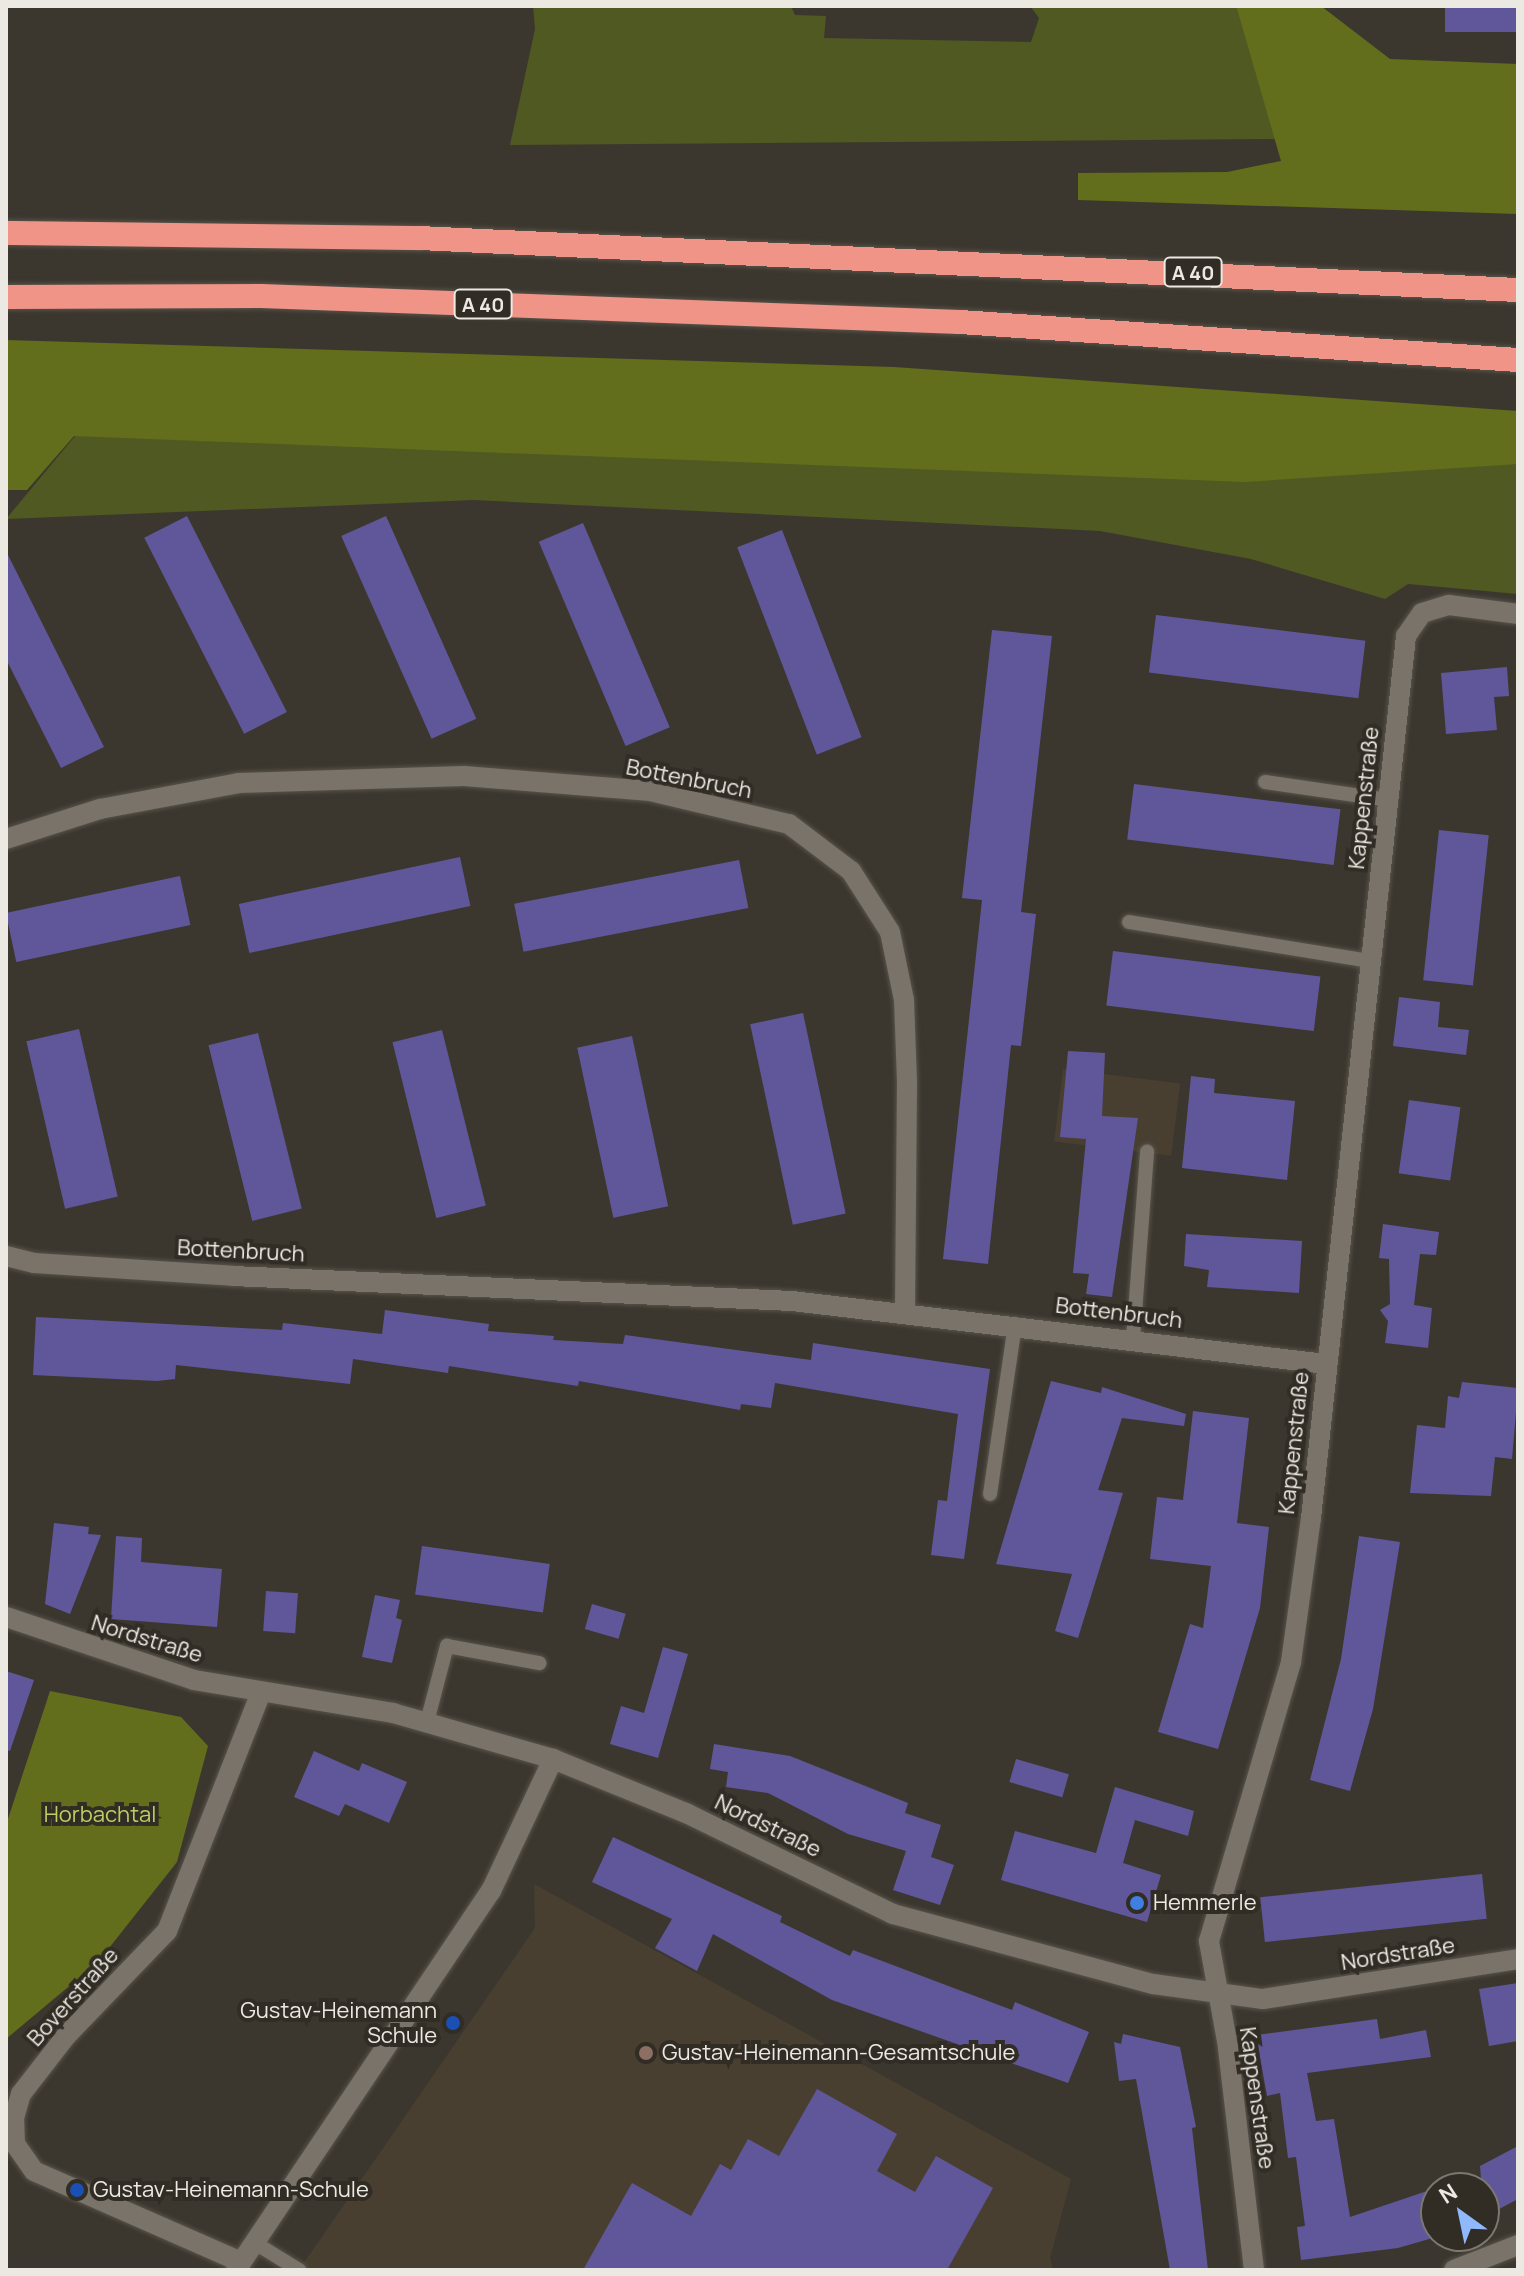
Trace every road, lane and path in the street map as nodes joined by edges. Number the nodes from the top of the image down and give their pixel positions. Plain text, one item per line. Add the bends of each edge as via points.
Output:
1 (6, 233) edge
2 (1516, 289) edge
3 (6, 297) edge
4 (1518, 360) edge
5 (1518, 614) edge
6 (1265, 782) dead end
7 (1388, 800) junction
8 (6, 839) edge
9 (1129, 922) dead end
10 (1370, 961) junction
11 (1147, 1152) dead end
12 (6, 1256) edge
13 (905, 1312) junction
14 (1015, 1324) junction
15 (1133, 1339) junction
16 (1326, 1364) junction
17 (990, 1494) dead end
18 (6, 1617) edge
19 (539, 1663) dead end
20 (261, 1692) junction
21 (427, 1722) junction
22 (553, 1759) junction
23 (1518, 1959) edge
24 (1217, 1996) junction
25 (255, 2243) junction
26 (1518, 2245) edge
27 (239, 2266) edge
28 (299, 2270) edge
29 (1254, 2270) edge
30 (1454, 2270) edge

1 - 2 highway, A 40 via 419,238
3 - 4 highway, A 40 via 261,296 960,322
5 - 7 street, Kappenstraße via 1449,605 1422,613 1406,636
6 - 7 lane
7 - 10 street, Kappenstraße
8 - 13 street, Bottenbruch via 100,809 239,783 464,776 650,791 789,824 851,871 890,932 904,1000
9 - 10 lane
10 - 16 street, Kappenstraße
11 - 15 lane
12 - 13 street, Bottenbruch via 34,1263 233,1276 513,1285
13 - 14 street, Bottenbruch
14 - 15 street, Bottenbruch
14 - 17 lane
15 - 16 street, Bottenbruch
16 - 24 street, Kappenstraße via 1291,1662 1209,1941
18 - 20 street, Nordstraße via 194,1680
19 - 21 lane via 447,1646
20 - 21 street, Nordstraße
20 - 27 street, Boverstraße via 167,1931 66,2036 21,2094 14,2118 15,2144 34,2171
21 - 22 street, Nordstraße
22 - 24 street, Nordstraße via 686,1813 893,1914
22 - 25 street, Boverstraße via 491,1891
23 - 24 street, Nordstraße via 1263,1999
24 - 29 street, Kappenstraße via 1228,2047
25 - 27 street, Boverstraße
25 - 28 lane
26 - 30 street

